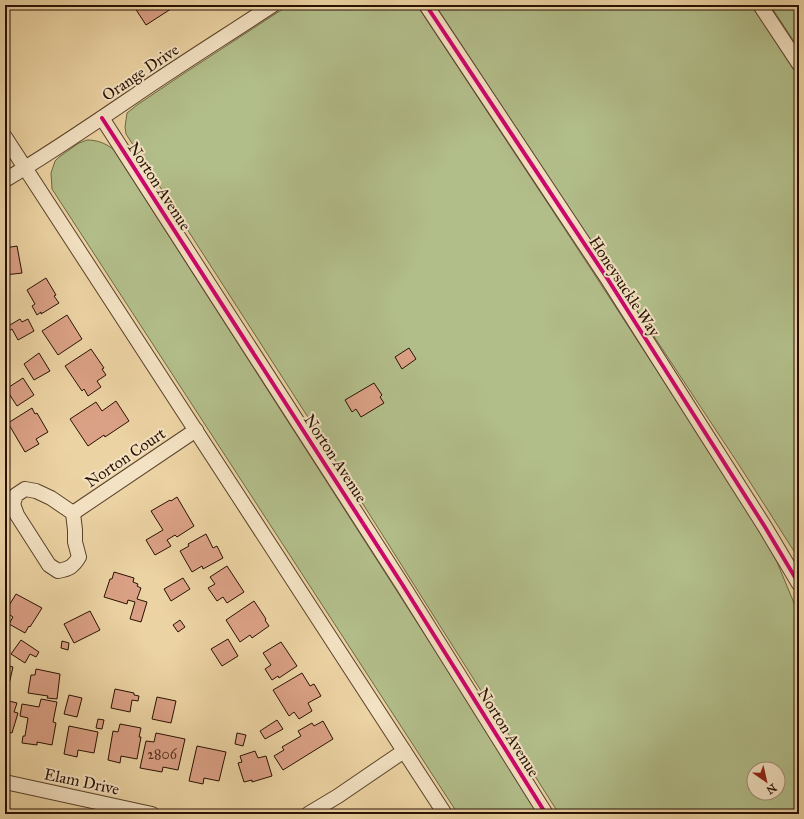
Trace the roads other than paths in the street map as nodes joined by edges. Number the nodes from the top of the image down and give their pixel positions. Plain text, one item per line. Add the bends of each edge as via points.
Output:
1 (273, 5) edge
2 (426, 5) edge
3 (760, 5) edge
4 (799, 64) edge
5 (102, 118) junction
6 (5, 137) edge
7 (25, 168) junction
8 (5, 180) edge
9 (196, 430) junction
10 (73, 513) junction
11 (799, 584) edge
12 (404, 751) junction
13 (5, 782) edge
14 (152, 814) edge
15 (308, 814) edge
16 (445, 814) edge
17 (546, 814) edge

1 - 5 street, Orange Drive
2 - 11 street, Honeysuckle Way via 607,278
3 - 4 street
5 - 7 street, Orange Drive
5 - 17 street, Norton Avenue via 402,584
6 - 7 street
7 - 8 street
7 - 9 street
9 - 10 street, Norton Court
9 - 12 street
10 - 10 street via 50,498 25,489 16,495 13,504 17,515 49,565 58,571 67,570 79,557
12 - 15 street
12 - 16 street
13 - 14 street, Elam Drive

